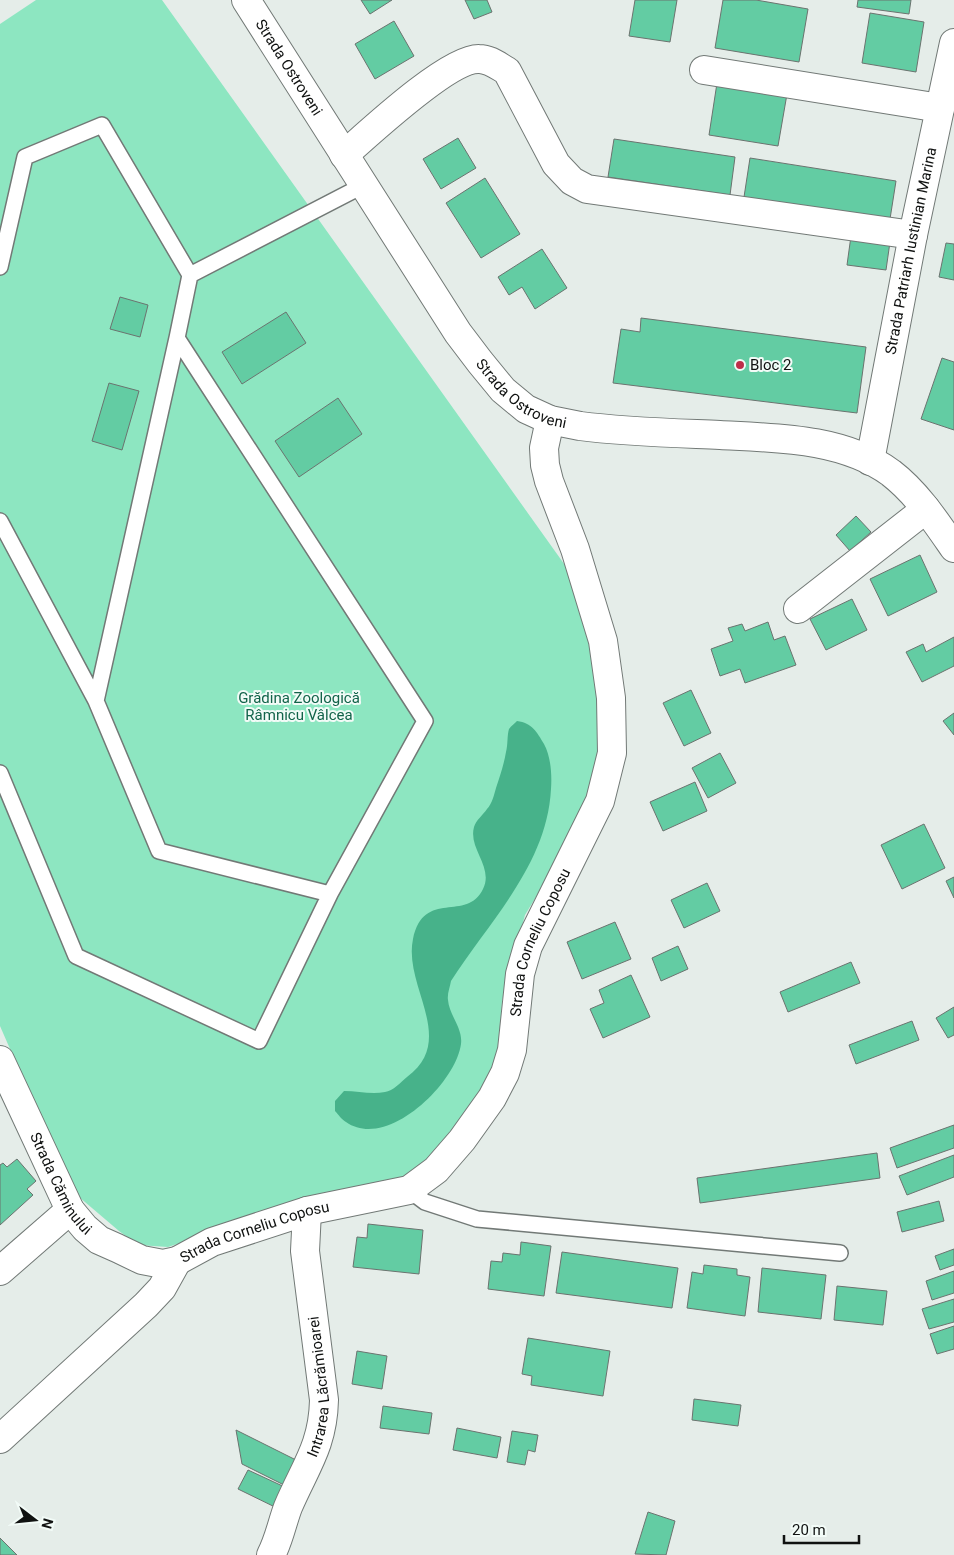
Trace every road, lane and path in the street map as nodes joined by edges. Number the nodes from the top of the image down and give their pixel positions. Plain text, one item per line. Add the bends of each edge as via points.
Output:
1 (246, 0) edge
2 (953, 55) edge
3 (704, 70) dead end
4 (940, 108) junction
5 (344, 155) junction
6 (364, 185) junction
7 (913, 236) junction
8 (0, 267) edge
9 (190, 275) junction
10 (177, 338) junction
11 (550, 420) junction
12 (870, 461) junction
13 (926, 509) junction
14 (0, 521) edge
15 (954, 548) edge
16 (798, 609) dead end
17 (96, 701) junction
18 (0, 774) edge
19 (330, 894) junction
20 (0, 1060) edge
21 (409, 1190) junction
22 (70, 1210) junction
23 (307, 1211) junction
24 (840, 1253) dead end
25 (170, 1263) junction
26 (0, 1271) edge
27 (0, 1439) edge
28 (272, 1555) edge

1 - 5 street, Strada Ostroveni
2 - 4 street, Strada Patriarh Iustinian Marina
3 - 4 street
4 - 7 street, Strada Patriarh Iustinian Marina
5 - 6 street, Strada Ostroveni
5 - 7 street via 396,110 458,64 479,58 507,71 556,164 587,189
6 - 9 lane
6 - 11 street, Strada Ostroveni via 458,333 480,362 510,396
7 - 12 street, Strada Patriarh Iustinian Marina
8 - 9 lane via 25,157 102,125
9 - 10 lane
10 - 17 lane
10 - 19 lane via 425,721
11 - 12 street, Strada Ostroveni via 609,430 803,442 835,448
11 - 21 street, Strada Corneliu Coposu via 544,448 545,466 576,549 603,641 611,698 612,754 600,801 528,946 520,974 512,1050 504,1073 492,1098 462,1140 436,1170
12 - 13 street, Strada Ostroveni via 902,482
13 - 15 street, Strada Ostroveni
13 - 16 street
14 - 17 lane
17 - 19 lane via 159,851
18 - 19 lane via 76,956 259,1040
20 - 22 street, Strada Căminului
21 - 23 street, Strada Corneliu Coposu
21 - 24 lane via 425,1202 477,1219
22 - 25 street, Strada Căminului via 99,1240 142,1260
22 - 26 street
23 - 25 street, Strada Corneliu Coposu via 212,1242
23 - 28 street, Intrarea Lăcrămioarei via 305,1251 324,1416 316,1451 288,1507
25 - 27 street via 162,1288 146,1305

